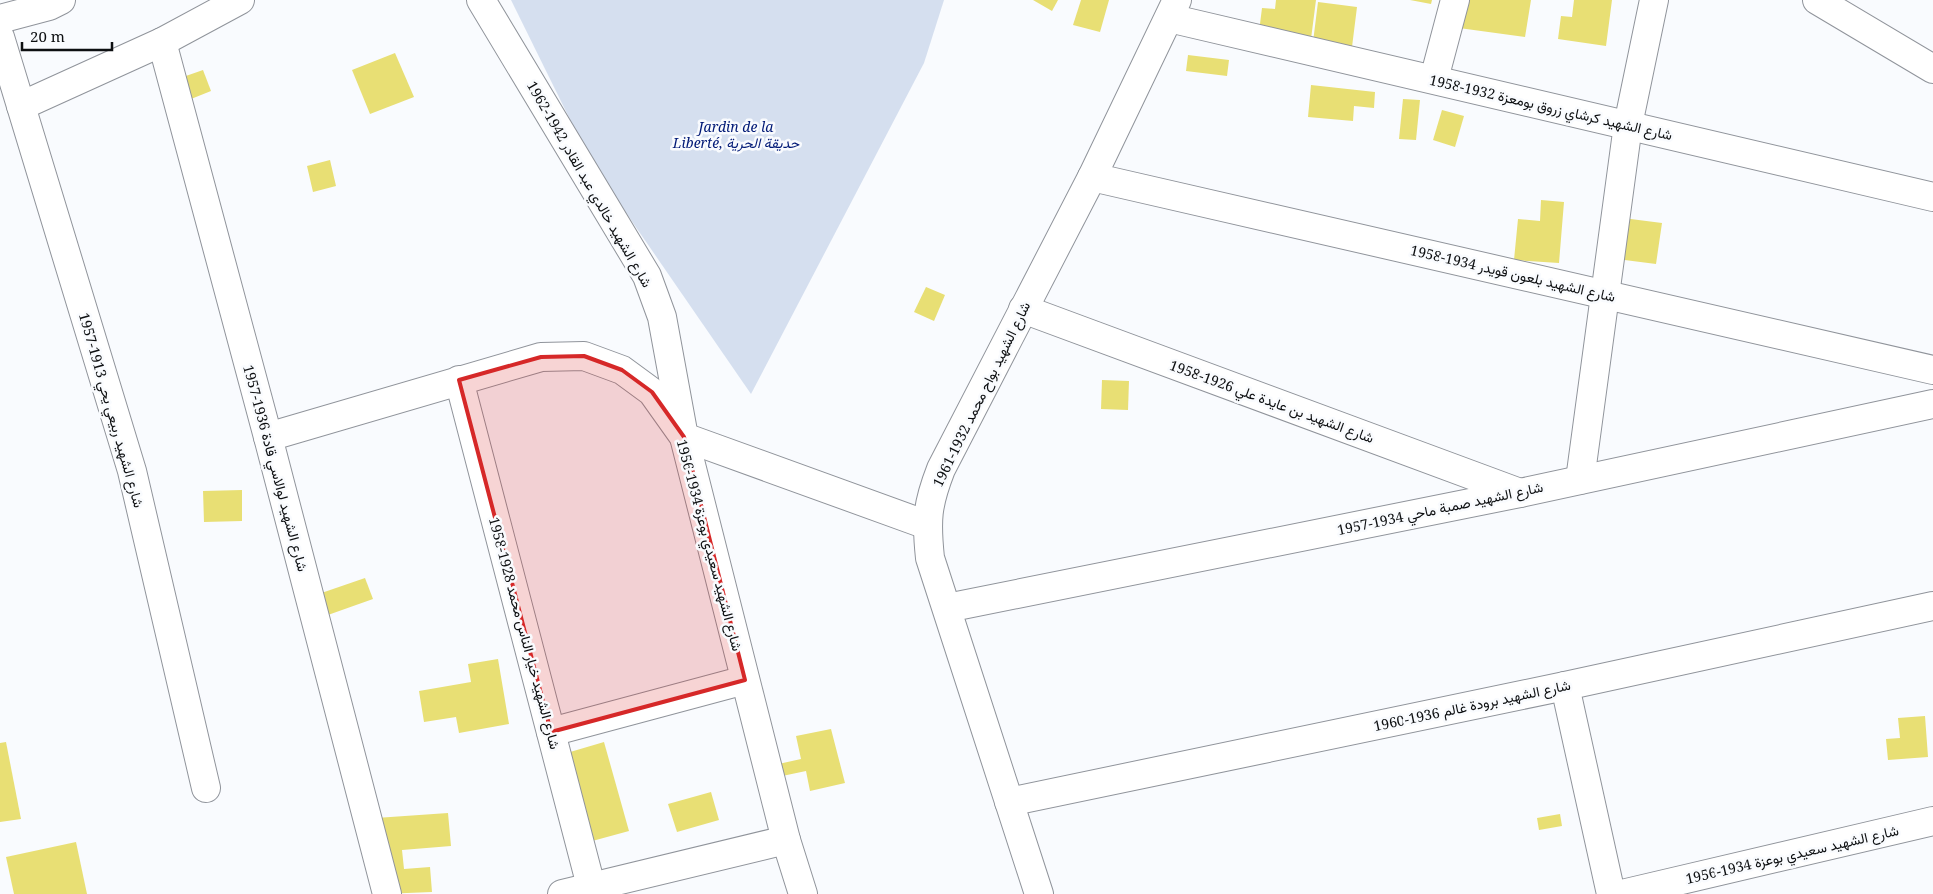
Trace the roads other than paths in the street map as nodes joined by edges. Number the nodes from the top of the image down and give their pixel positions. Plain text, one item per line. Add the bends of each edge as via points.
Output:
1 (61, 0) edge
2 (240, 0) edge
3 (481, 0) edge
4 (1455, 0) edge
5 (1654, 0) edge
6 (1817, 0) edge
7 (1173, 9) edge
8 (0, 19) edge
9 (0, 37) edge
10 (162, 42) junction
11 (1933, 69) edge
12 (1434, 79) junction
13 (22, 106) junction
14 (1628, 125) junction
15 (1092, 177) junction
16 (1933, 197) edge
17 (1604, 294) junction
18 (1023, 309) junction
19 (1933, 370) edge
20 (459, 380) junction
21 (1933, 404) edge
22 (268, 437) junction
23 (684, 437) junction
24 (1580, 480) junction
25 (1520, 493) junction
26 (927, 525) junction
27 (1933, 606) edge
28 (947, 608) junction
29 (746, 680) junction
30 (1565, 686) junction
31 (551, 732) junction
32 (206, 788) dead end
33 (1009, 802) junction
34 (1933, 821) edge
35 (786, 840) junction
36 (591, 886) junction
37 (387, 894) edge
38 (562, 894) edge
39 (803, 894) edge
40 (1039, 894) edge
41 (1611, 894) edge
42 (1622, 894) edge

1 - 8 street
2 - 10 street
3 - 23 street, شارع الشهيد خالدي عبد القادر 1942-1962 via 647,276 662,317
4 - 12 street
5 - 14 street
6 - 11 street
7 - 12 street, شارع الشهيد كرشاي زروق بومعزة 1932-1958
7 - 15 street, شارع الشهيد بواح محمد 1932-1961
9 - 13 street, شارع الشهيد ربيعي يحي 1913-1957
10 - 13 street
10 - 22 street, شارع الشهيد لوالاسي قادة 1936-1957
12 - 14 street, شارع الشهيد كرشاي زروق بومعزة 1932-1958
13 - 32 street, شارع الشهيد ربيعي يحي 1913-1957 via 132,471
14 - 16 street, شارع الشهيد كرشاي زروق بومعزة 1932-1958
14 - 17 street
15 - 17 street, شارع الشهيد بلعون قويدر 1934-1958
15 - 18 street, شارع الشهيد بواح محمد 1932-1961
17 - 19 street, شارع الشهيد بلعون قويدر 1934-1958
17 - 24 street
18 - 25 street, شارع الشهيد بن عايدة علي 1926-1958
18 - 26 street, شارع الشهيد بواح محمد 1932-1961 via 941,469 931,496
20 - 22 street, شارع الشهيد سعيدي بوعزة 1934-1956
20 - 23 street, شارع الشهيد سعيدي بوعزة 1934-1956 via 541,357 584,356 622,370 652,392
20 - 31 street, شارع الشهيد خيار الناس محمد 1928-1958
21 - 24 street, شارع الشهيد صمبة ماحي 1934-1957
22 - 37 street, شارع الشهيد لوالاسي قادة 1936-1957
23 - 26 street
23 - 29 street, شارع الشهيد سعيدي بوعزة 1934-1956
24 - 25 street, شارع الشهيد صمبة ماحي 1934-1957
25 - 28 street, شارع الشهيد صمبة ماحي 1934-1957
26 - 28 street, شارع الشهيد بواح محمد 1932-1961 via 930,558
27 - 30 street, شارع الشهيد برودة غالم 1936-1960
28 - 33 street, شارع الشهيد بواح محمد 1932-1961
29 - 31 street
29 - 35 street, شارع الشهيد سعيدي بوعزة 1934-1956
30 - 33 street, شارع الشهيد برودة غالم 1936-1960
30 - 41 street
31 - 36 street, شارع الشهيد خيار الناس محمد 1928-1958
33 - 40 street, شارع الشهيد بواح محمد 1932-1961
34 - 42 street, شارع الشهيد سعيدي بوعزة 1934-1956
35 - 36 street
35 - 39 street, شارع الشهيد سعيدي بوعزة 1934-1956
36 - 38 street

